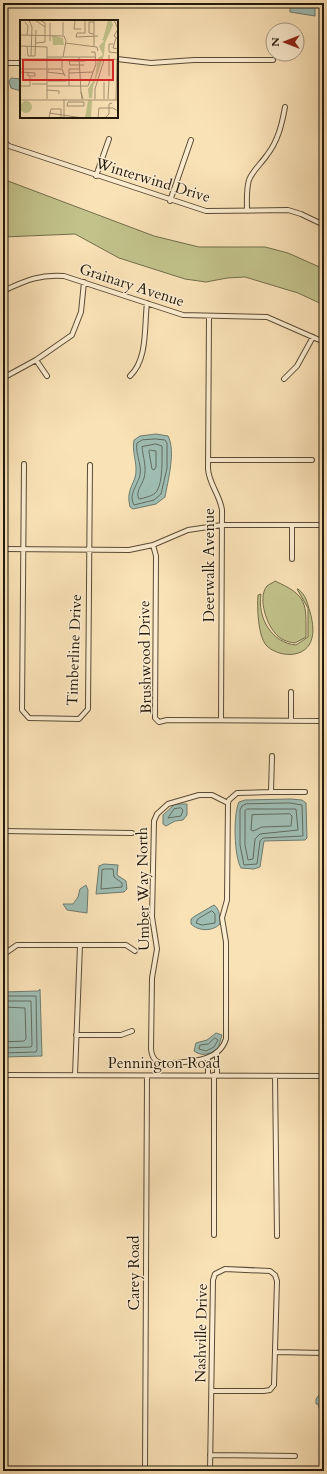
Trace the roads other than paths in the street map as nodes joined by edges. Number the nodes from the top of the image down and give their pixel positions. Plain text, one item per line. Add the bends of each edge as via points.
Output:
1 (118, 59) edge
2 (265, 60) edge
3 (3, 63) edge
4 (20, 63) edge
5 (285, 107) dead end
6 (109, 139) dead end
7 (191, 140) dead end
8 (3, 141) edge
9 (96, 176) junction
10 (170, 200) junction
11 (247, 211) junction
12 (324, 225) edge
13 (84, 282) junction
14 (3, 292) edge
15 (147, 303) junction
16 (209, 317) junction
17 (312, 337) junction
18 (324, 342) edge
19 (36, 360) junction
20 (47, 376) dead end
21 (130, 376) dead end
22 (3, 378) edge
23 (284, 379) dead end
24 (208, 460) junction
25 (312, 460) dead end
26 (24, 464) dead end
27 (90, 465) dead end
28 (222, 524) junction
29 (292, 525) junction
30 (324, 526) edge
31 (153, 545) junction
32 (3, 549) edge
33 (23, 549) junction
34 (89, 550) junction
35 (292, 559) dead end
36 (291, 692) dead end
37 (221, 720) junction
38 (291, 720) junction
39 (324, 720) edge
40 (272, 756) dead end
41 (271, 792) junction
42 (304, 792) dead end
43 (228, 803) junction
44 (3, 831) edge
45 (132, 833) dead end
46 (80, 945) junction
47 (135, 951) dead end
48 (7, 952) dead end
49 (132, 1031) dead end
50 (76, 1035) junction
51 (217, 1054) junction
52 (208, 1058) junction
53 (3, 1075) edge
54 (75, 1075) junction
55 (208, 1075) junction
56 (216, 1075) junction
57 (147, 1076) junction
58 (275, 1076) junction
59 (324, 1076) edge
60 (214, 1235) dead end
61 (277, 1236) dead end
62 (276, 1352) junction
63 (324, 1353) edge
64 (212, 1391) junction
65 (210, 1455) junction
66 (295, 1456) dead end
67 (145, 1471) edge
68 (210, 1471) edge

1 - 2 street via 151,64 194,60
3 - 4 street
5 - 11 street via 276,141 250,180 246,192
6 - 9 street
7 - 10 street
8 - 9 street, Winterwind Drive via 9,146
9 - 10 street, Winterwind Drive
10 - 11 street, Winterwind Drive via 206,211
11 - 12 street, Winterwind Drive via 288,210
13 - 14 street, Grainary Avenue via 64,276 47,275 30,279
13 - 15 street, Grainary Avenue
13 - 19 street via 81,312 72,335
15 - 16 street, Grainary Avenue via 183,315
15 - 21 street via 141,361
16 - 17 street, Grainary Avenue via 267,317
16 - 24 street, Deerwalk Avenue
17 - 18 street, Grainary Avenue
17 - 23 street via 297,366
19 - 20 street
19 - 22 street
24 - 25 street
24 - 28 street, Deerwalk Avenue via 209,479 221,502
26 - 33 street, Timberline Drive
27 - 34 street, Timberline Drive
28 - 29 street
28 - 31 street via 188,530
28 - 37 street, Deerwalk Avenue
29 - 30 street
29 - 35 street
31 - 34 street via 129,550
31 - 37 street, Brushwood Drive via 156,556 155,718 158,722
32 - 33 street
33 - 34 street
33 - 34 street, Timberline Drive via 22,710 29,718 37,719 79,719 88,709
36 - 38 street
37 - 38 street, Brushwood Drive
38 - 39 street, Brushwood Drive
40 - 41 street
41 - 42 street
41 - 43 street via 237,793
43 - 51 street via 227,900 222,918 226,942 226,1039
43 - 52 street, Umber Way North via 204,794 174,801 157,814 152,829 152,917 158,949 152,978 152,1055 155,1060 164,1064
44 - 45 street
46 - 47 street via 126,945
46 - 48 street via 17,945
46 - 50 street
49 - 50 street via 121,1035
50 - 54 street
51 - 52 street
51 - 56 street
52 - 55 street
53 - 54 street, Pennington Road
54 - 57 street, Pennington Road
55 - 56 street, Pennington Road
55 - 57 street, Pennington Road
56 - 58 street, Pennington Road
56 - 60 street
57 - 67 street, Carey Road
58 - 59 street, Pennington Road
58 - 61 street
62 - 63 street
62 - 64 street, Nashville Drive via 276,1380 270,1390
62 - 64 street, Nashville Drive via 275,1275 264,1270 219,1271 213,1280
64 - 65 street, Nashville Drive
65 - 66 street
65 - 68 street, Nashville Drive

